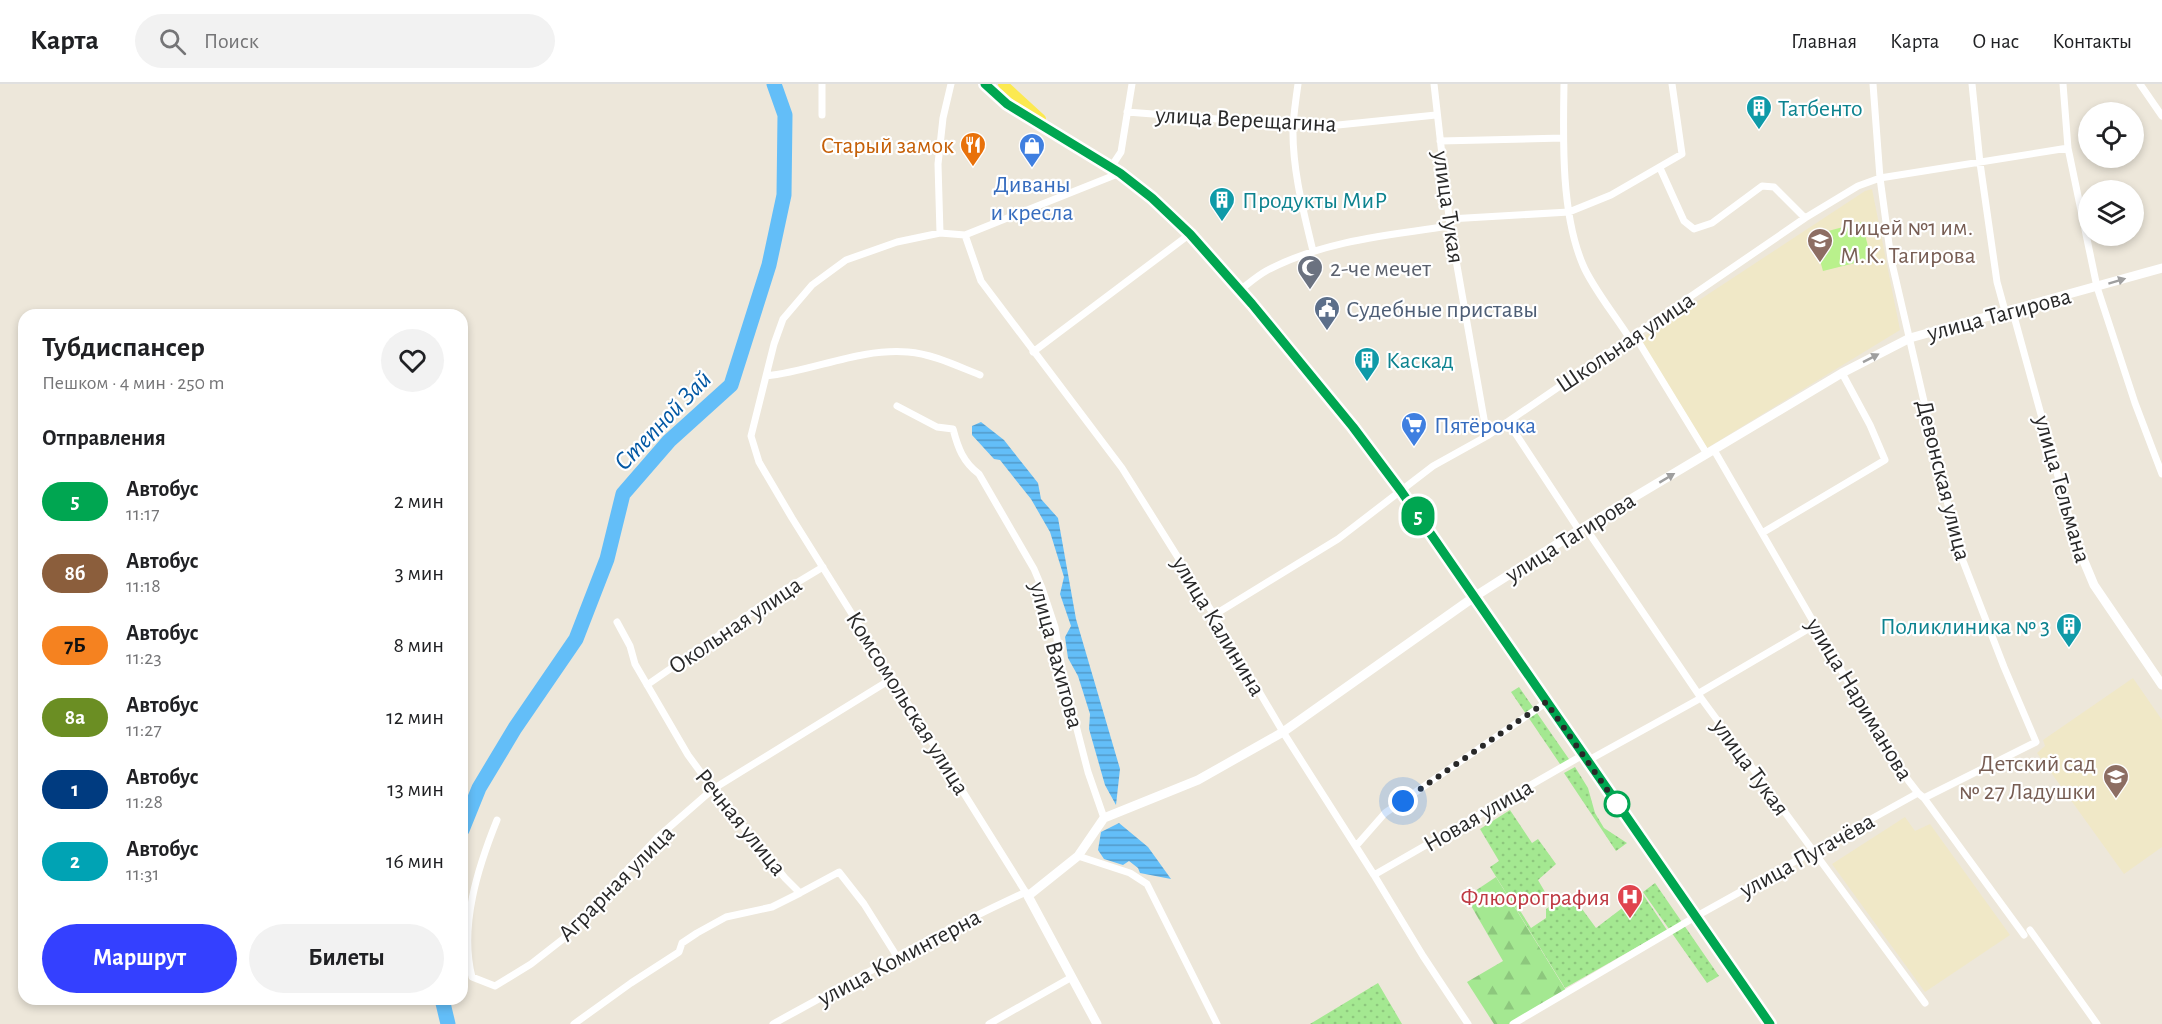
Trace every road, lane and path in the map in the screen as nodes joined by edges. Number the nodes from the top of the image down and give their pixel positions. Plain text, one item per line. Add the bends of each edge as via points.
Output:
1 (822, 84) edge
2 (951, 84) edge
3 (985, 84) edge
4 (1004, 84) edge
5 (1132, 84) edge
6 (1298, 84) edge
7 (1434, 84) edge
8 (1564, 84) edge
9 (1672, 84) edge
10 (1873, 84) edge
11 (1972, 84) edge
12 (2063, 84) edge
13 (2140, 84) edge
14 (1127, 112) junction
15 (822, 115) dead end
16 (1436, 115) junction
17 (2162, 116) edge
18 (1293, 125) junction
19 (1563, 138) junction
20 (1066, 140) junction
21 (1440, 141) junction
22 (2068, 148) junction
23 (1980, 163) junction
24 (1660, 168) junction
25 (1115, 170) junction
26 (1880, 178) junction
27 (1569, 212) junction
28 (1805, 218) junction
29 (1449, 222) junction
30 (939, 233) junction
31 (1190, 234) junction
32 (965, 235) junction
33 (1313, 251) junction
34 (2162, 268) edge
35 (2097, 287) junction
36 (1240, 290) junction
37 (2009, 310) junction
38 (1633, 337) junction
39 (1910, 338) junction
40 (1033, 352) junction
41 (1842, 373) junction
42 (980, 375) dead end
43 (766, 376) junction
44 (897, 406) dead end
45 (1508, 422) junction
46 (1487, 436) junction
47 (1711, 452) junction
48 (2162, 474) edge
49 (1401, 491) junction
50 (1582, 528) junction
51 (1762, 533) junction
52 (2076, 542) joint
53 (823, 567) junction
54 (1474, 597) junction
55 (1214, 615) junction
56 (617, 622) dead end
57 (1815, 625) junction
58 (893, 678) junction
59 (647, 685) junction
60 (2162, 685) edge
61 (1700, 695) junction
62 (1546, 702) junction
63 (1283, 732) junction
64 (1585, 758) junction
65 (713, 789) junction
66 (1921, 796) junction
67 (1104, 818) junction
68 (497, 820) dead end
69 (1356, 846) junction
70 (1813, 853) junction
71 (1078, 856) junction
72 (1374, 875) junction
73 (800, 893) junction
74 (1027, 894) junction
75 (1695, 917) junction
76 (896, 956) junction
77 (1071, 977) junction
78 (1925, 1002) dead end
79 (574, 1024) edge
80 (773, 1024) edge
81 (989, 1024) edge
82 (1097, 1024) edge
83 (1217, 1024) edge
84 (1468, 1024) edge
85 (1513, 1024) edge
86 (1770, 1024) edge
87 (2097, 1024) edge

1 - 15 street
2 - 30 street via 938,164
3 - 20 main road via 1007,104
4 - 20 main road
5 - 14 street
6 - 18 street
7 - 16 street, улица Тукая
8 - 19 street, улица Нариманова
9 - 24 street via 1682,154
10 - 26 street, Девонская улица
11 - 23 street, улица Тельмана
12 - 22 street
13 - 17 street
14 - 18 street, улица Верещагина
14 - 25 street
16 - 18 street, улица Верещагина via 1338,125
16 - 21 street, улица Тукая
18 - 33 street via 1302,206
19 - 21 street
19 - 27 street, улица Нариманова
20 - 25 main road
21 - 29 street, улица Тукая
22 - 23 street, Школьная улица
22 - 35 street
23 - 26 street, Школьная улица
23 - 37 street, улица Тельмана via 1997,282
24 - 27 street
24 - 28 street via 1684,221 1694,229 1713,223 1762,186 1774,187
25 - 31 main road
25 - 32 street
26 - 28 street, Школьная улица via 1858,186
26 - 39 street, Девонская улица via 1891,259
27 - 29 street
27 - 38 street, улица Нариманова via 1584,268
28 - 38 street, Школьная улица
29 - 33 street
29 - 46 street, улица Тукая
30 - 32 street, Комсомольская улица
30 - 43 street, Комсомольская улица via 897,242 846,260 812,285 783,319
31 - 36 main road
31 - 40 street
32 - 40 street, улица Калинина via 981,281
33 - 36 street via 1265,272
35 -> 34 street, улица Тагирова
35 - 37 street, улица Тагирова
35 - 48 street
36 - 49 main road
37 - 39 street, улица Тагирова
37 - 52 street, улица Тельмана
38 - 45 street, Школьная улица
38 - 47 street, улица Нариманова
41 -> 39 street, улица Тагирова
39 - 66 street, Девонская улица via 1963,561 2037,741
40 - 55 street, улица Калинина via 1122,468
41 - 47 street, улица Тагирова
41 - 51 street via 1886,460
42 - 43 street via 934,357 878,352
43 - 53 street, Комсомольская улица via 751,435 759,462
44 - 67 street, улица Вахитова via 937,427 953,429 960,453 979,474 1034,569 1055,627 1063,675
45 - 46 street, Школьная улица
45 - 50 street, улица Тукая
46 - 49 street, Школьная улица via 1433,466
50 -> 47 street, улица Тагирова
47 - 51 street, улица Нариманова
49 - 54 main road
49 - 55 street, Школьная улица via 1338,539
50 - 54 street, улица Тагирова
50 - 61 street, улица Тукая
51 - 57 street, улица Нариманова
52 - 60 street, улица Тельмана via 2094,585
53 - 58 street, Комсомольская улица
53 - 59 street, Окольная улица
54 - 62 main road
54 - 63 street, улица Тагирова
55 - 63 street, улица Калинина
56 - 59 street, Речная улица
57 - 61 street, Новая улица
57 - 66 street, улица Нариманова via 1896,764
58 - 65 street, Аграрная улица
58 - 74 street, Комсомольская улица
59 - 65 street, Речная улица
61 - 64 street, Новая улица
61 - 70 street, улица Тукая
62 - 64 main road
62 - 69 street via 1385,813
63 - 67 street, улица Тагирова via 1198,780
63 - 69 street, улица Калинина
64 - 72 street, Новая улица
64 - 75 main road
65 - 68 street, Аграрная улица via 658,837 563,939 495,986 472,977 468,962 475,884
65 - 73 street, Речная улица
66 - 70 street, улица Пугачёва via 1869,820
66 - 87 street, улица Нариманова
67 - 71 street
69 - 72 street, улица Калинина
70 - 75 street, улица Пугачёва
70 - 78 street, улица Тукая
71 - 74 street
71 - 83 street via 1130,873 1147,884
72 - 84 street, улица Калинина
73 - 76 street, Речная улица via 839,872
73 - 79 street via 772,907 726,917 697,933 682,943 679,952
74 - 76 street, улица Коминтерна
74 - 77 street, Комсомольская улица
75 - 85 street, улица Пугачёва
75 - 86 main road
76 - 80 street, улица Коминтерна
77 - 81 street
77 - 82 street, Комсомольская улица

